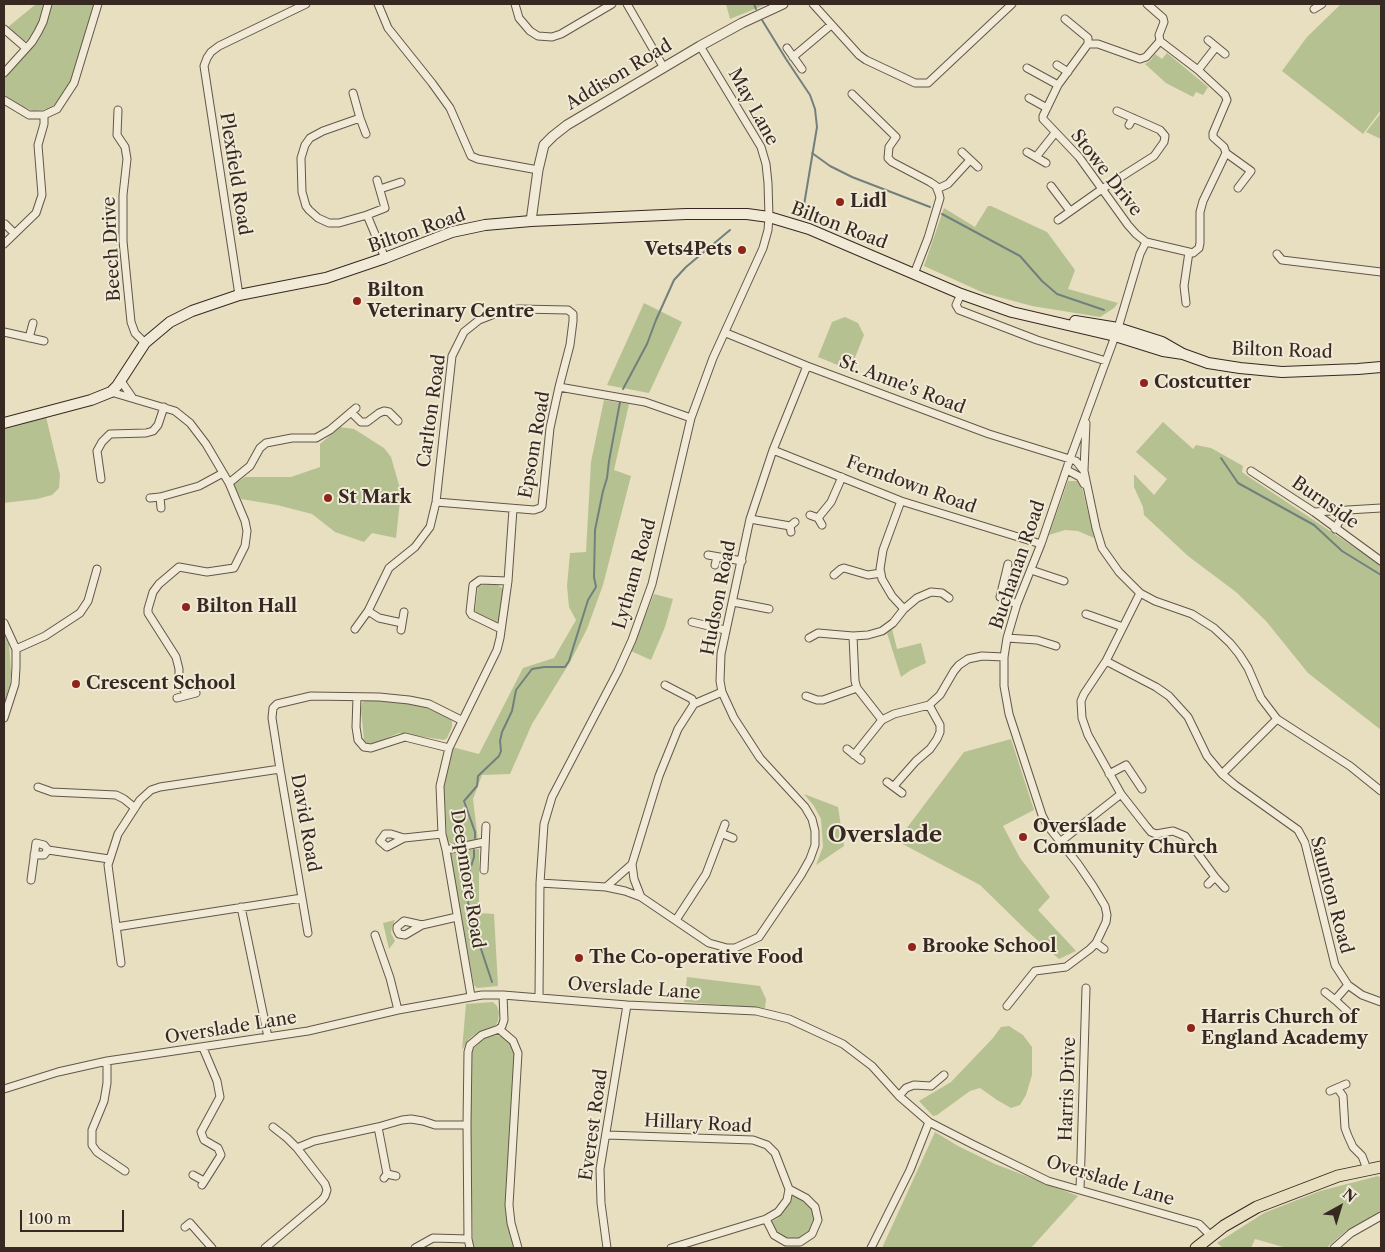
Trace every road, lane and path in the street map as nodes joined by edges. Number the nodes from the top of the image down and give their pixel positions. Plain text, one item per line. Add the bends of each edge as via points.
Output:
1 (48, 4) edge
2 (98, 4) edge
3 (306, 4) edge
4 (378, 4) edge
5 (515, 4) edge
6 (612, 4) edge
7 (627, 4) edge
8 (783, 4) edge
9 (813, 4) edge
10 (1012, 4) edge
11 (1147, 4) edge
12 (1065, 19) dead end
13 (831, 25) junction
14 (4, 29) edge
15 (1208, 40) dead end
16 (1160, 41) junction
17 (1088, 44) junction
18 (700, 46) junction
19 (1216, 47) junction
20 (26, 48) junction
21 (787, 48) dead end
22 (1225, 54) dead end
23 (793, 56) junction
24 (1057, 64) dead end
25 (664, 68) junction
26 (1027, 68) dead end
27 (802, 69) dead end
28 (1198, 70) junction
29 (1068, 72) junction
30 (4, 73) edge
31 (1058, 86) junction
32 (353, 93) dead end
33 (852, 94) dead end
34 (1029, 98) dead end
35 (4, 100) edge
36 (1047, 108) junction
37 (118, 110) dead end
38 (1116, 111) dead end
39 (44, 115) junction
40 (360, 118) junction
41 (1055, 133) junction
42 (366, 134) dead end
43 (962, 152) dead end
44 (1027, 152) dead end
45 (1226, 153) junction
46 (1036, 157) junction
47 (970, 160) junction
48 (1046, 163) dead end
49 (978, 167) dead end
50 (538, 170) junction
51 (376, 180) dead end
52 (401, 182) dead end
53 (1051, 186) dead end
54 (1238, 188) dead end
55 (380, 189) junction
56 (937, 189) junction
57 (1102, 189) junction
58 (1070, 211) junction
59 (367, 215) junction
60 (769, 217) junction
61 (1058, 220) dead end
62 (531, 221) junction
63 (5, 224) dead end
64 (14, 233) junction
65 (1146, 242) junction
66 (4, 244) edge
67 (1190, 252) junction
68 (1277, 254) dead end
69 (385, 258) junction
70 (1381, 272) edge
71 (914, 274) junction
72 (961, 294) junction
73 (239, 295) junction
74 (1186, 303) dead end
75 (33, 323) dead end
76 (4, 332) edge
77 (1117, 332) junction
78 (726, 333) junction
79 (29, 338) junction
80 (44, 341) dead end
81 (145, 343) junction
82 (1183, 354) junction
83 (1106, 361) junction
84 (807, 366) junction
85 (1381, 367) edge
86 (120, 380) junction
87 (559, 386) junction
88 (111, 392) junction
89 (132, 397) junction
90 (164, 408) junction
91 (1087, 415) junction
92 (691, 418) junction
93 (398, 421) dead end
94 (4, 423) edge
95 (773, 450) junction
96 (1070, 459) junction
97 (1067, 470) junction
98 (1084, 471) junction
99 (1251, 471) dead end
100 (223, 473) junction
101 (842, 477) junction
102 (101, 479) dead end
103 (229, 483) junction
104 (1087, 489) junction
105 (160, 497) junction
106 (150, 498) dead end
107 (901, 500) junction
108 (436, 502) junction
109 (162, 508) dead end
110 (1381, 508) edge
111 (514, 509) junction
112 (1345, 511) junction
113 (1314, 512) junction
114 (750, 519) junction
115 (817, 520) dead end
116 (792, 527) dead end
117 (1335, 529) junction
118 (1041, 544) junction
119 (708, 555) dead end
120 (716, 557) junction
121 (742, 561) junction
122 (1381, 561) edge
123 (1008, 564) dead end
124 (715, 565) dead end
125 (97, 569) dead end
126 (1031, 570) junction
127 (881, 573) junction
128 (834, 576) dead end
129 (508, 581) junction
130 (1064, 582) dead end
131 (1140, 593) junction
132 (949, 598) dead end
133 (733, 602) junction
134 (1017, 604) junction
135 (769, 609) dead end
136 (904, 610) junction
137 (368, 611) junction
138 (404, 612) dead end
139 (1086, 614) dead end
140 (692, 622) dead end
141 (4, 623) edge
142 (816, 624) dead end
143 (1123, 627) junction
144 (501, 628) junction
145 (355, 629) dead end
146 (725, 630) junction
147 (818, 634) junction
148 (853, 636) junction
149 (809, 638) dead end
150 (1007, 638) junction
151 (1056, 646) dead end
152 (16, 649) junction
153 (1004, 657) junction
154 (1106, 661) junction
155 (665, 685) dead end
156 (857, 688) junction
157 (722, 692) junction
158 (196, 693) dead end
159 (187, 695) junction
160 (806, 696) dead end
161 (357, 697) junction
162 (177, 698) dead end
163 (694, 704) junction
164 (928, 705) junction
165 (4, 718) edge
166 (1277, 719) junction
167 (461, 720) junction
168 (882, 720) junction
169 (449, 748) junction
170 (847, 749) dead end
171 (854, 755) junction
172 (861, 760) dead end
173 (280, 769) junction
174 (1109, 774) junction
175 (1222, 774) junction
176 (887, 782) dead end
177 (894, 786) junction
178 (38, 787) dead end
179 (1142, 789) dead end
180 (1381, 791) edge
181 (902, 793) dead end
182 (1121, 794) junction
183 (135, 808) junction
184 (725, 824) dead end
185 (486, 826) dead end
186 (442, 834) junction
187 (723, 834) junction
188 (404, 838) dead end
189 (733, 838) dead end
190 (484, 842) junction
191 (1060, 842) junction
192 (48, 850) junction
193 (446, 850) junction
194 (34, 855) junction
195 (108, 859) junction
196 (632, 864) junction
197 (484, 870) dead end
198 (1215, 877) junction
199 (31, 880) dead end
200 (540, 883) junction
201 (1208, 884) dead end
202 (606, 887) junction
203 (1225, 888) dead end
204 (641, 897) junction
205 (302, 898) junction
206 (241, 907) junction
207 (457, 917) junction
208 (676, 920) junction
209 (422, 924) dead end
210 (116, 927) junction
211 (308, 933) dead end
212 (375, 935) dead end
213 (1096, 943) junction
214 (1104, 949) dead end
215 (121, 962) dead end
216 (1348, 985) junction
217 (1086, 988) dead end
218 (1324, 992) dead end
219 (503, 995) junction
220 (471, 996) junction
221 (539, 997) junction
222 (1335, 1000) junction
223 (1381, 1002) edge
224 (627, 1005) junction
225 (1007, 1006) dead end
226 (398, 1010) junction
227 (1347, 1012) dead end
228 (499, 1029) junction
229 (268, 1038) junction
230 (203, 1048) junction
231 (107, 1061) junction
232 (944, 1075) dead end
233 (1346, 1084) dead end
234 (4, 1089) edge
235 (899, 1096) junction
236 (929, 1122) junction
237 (467, 1125) junction
238 (272, 1126) dead end
239 (378, 1128) junction
240 (607, 1135) junction
241 (297, 1148) junction
242 (1381, 1166) edge
243 (1367, 1169) junction
244 (125, 1171) dead end
245 (193, 1174) dead end
246 (396, 1176) dead end
247 (788, 1189) junction
248 (1080, 1190) junction
249 (1381, 1216) edge
250 (766, 1219) junction
251 (185, 1227) dead end
252 (1211, 1236) junction
253 (468, 1239) junction
254 (212, 1248) edge
255 (265, 1248) edge
256 (415, 1248) edge
257 (470, 1248) edge
258 (518, 1248) edge
259 (607, 1248) edge
260 (671, 1248) edge
261 (871, 1248) edge
262 (1196, 1248) edge
263 (1334, 1248) edge

1 - 20 street via 43,22
2 - 39 street via 74,83 57,109
3 - 73 street, Plexfield Road via 219,46 204,66
4 - 50 street via 388,28 450,108 471,156
5 - 6 street via 519,18 530,31 538,36 552,37
7 - 25 street
8 - 18 street, Addison Road
9 - 13 street
10 - 13 street via 928,83 914,83 866,60
11 - 16 street via 1163,18
12 - 17 street via 1088,38
13 - 23 street
14 - 20 street
15 - 19 street
16 - 17 street via 1146,57 1140,59 1098,44
16 - 28 street
17 - 29 street
18 - 25 street, Addison Road
18 - 60 street, May Lane via 761,147 766,164
19 - 22 street
19 - 28 street
20 - 30 street
21 - 23 street
23 - 27 street
24 - 29 street
25 - 50 street, Addison Road via 566,125 544,145
26 - 31 street
28 - 45 street via 1227,100 1213,133
29 - 31 street
31 - 36 street
32 - 40 street
33 - 56 street via 896,137 889,147 888,158
34 - 36 street
35 - 39 street via 29,115
36 - 41 street, Stowe Drive via 1043,118
37 - 81 street, Beech Drive via 118,135 127,159 123,241 131,322 135,333
38 - 57 street via 1131,121 1160,130 1165,136 1164,142 1154,156
39 - 64 street via 38,145 42,195 36,212
40 - 42 street
40 - 59 street via 323,130 310,138 301,152 301,184 306,206 324,221 339,223
41 - 46 street
41 - 57 street, Stowe Drive via 1079,157
43 - 47 street
44 - 46 street
45 - 54 street via 1251,172
45 - 67 street via 1202,205 1199,248
46 - 48 street
47 - 49 street
47 - 56 street via 948,184
50 - 62 street, Addison Road
51 - 55 street
52 - 55 street
53 - 58 street
55 - 59 street via 386,208
56 - 71 street via 940,198
57 - 58 street
57 - 65 street, Stowe Drive via 1128,225
58 - 61 street
59 - 69 street
60 - 62 main road, Bilton Road via 686,214
60 - 71 main road, Bilton Road via 809,229
60 - 78 street, Lytham Road via 763,248
62 - 69 main road, Bilton Road via 452,232
63 - 64 street
64 - 66 street
65 - 67 street
65 - 77 street, Buchanan Road
67 - 74 street via 1184,286
68 - 70 street via 1282,260
69 - 73 main road, Bilton Road via 326,278
71 - 72 main road, Bilton Road
72 - 77 main road, Bilton Road via 1012,312
72 - 83 street via 956,305 959,310 1036,340
73 - 81 main road, Bilton Road via 192,310 170,322
75 - 79 street
76 - 79 street
77 - 82 main road, Bilton Road via 1162,351
77 - 82 main road, Bilton Road via 1162,342
77 - 83 street, Buchanan Road
78 - 84 street, St. Anne's Road
78 - 92 street, Lytham Road
79 - 80 street
81 - 86 main road, Bilton Road
82 - 85 main road, Bilton Road via 1208,363 1282,372
83 - 91 street, Buchanan Road
84 - 95 street, Hudson Road
84 - 96 street, St. Anne's Road via 989,434
86 - 88 main road, Bilton Road
86 - 89 street
87 - 92 street, Epsom Road via 645,402
87 - 108 street, Carlton Road via 573,321 573,314 568,310 502,311 479,320 464,332 452,356
87 - 111 street, Epsom Road via 550,428 542,506 538,510
88 - 89 street
88 - 94 main road
89 - 90 street
90 - 100 street via 180,415 196,430
90 - 102 street via 153,431 146,434 110,434 102,442 98,451
91 - 96 street, Buchanan Road
91 - 98 street
92 - 200 street, Lytham Road via 652,584 632,640 552,798 544,824
93 - 103 street via 384,411 365,422 359,421 354,410 316,438 266,443 250,466
95 - 101 street, Ferndown Road
95 - 114 street, Hudson Road
96 - 97 street, Buchanan Road
96 - 98 street via 1081,465
97 - 104 street via 1080,477
97 - 118 street, Buchanan Road
98 - 104 street
99 - 113 street, Burnside
100 - 103 street
100 - 105 street via 199,486
101 - 107 street, Ferndown Road
101 - 115 street via 831,502
103 - 159 street via 247,531 243,550 234,567 207,572 177,568 154,588 148,609 176,657 179,682
104 - 131 street via 1102,548
105 - 106 street
105 - 109 street
107 - 118 street, Ferndown Road
107 - 127 street via 883,550
108 - 111 street, Epsom Road
108 - 137 street, Carlton Road via 425,534 415,547 389,568
110 - 112 street
111 - 129 street, Deepmore Road
112 - 113 street
112 - 117 street
113 - 117 street, Burnside
114 - 116 street
114 - 121 street, Hudson Road
117 - 122 street, Burnside
118 - 126 street, Buchanan Road
119 - 120 street
120 - 121 street
120 - 124 street
121 - 133 street, Hudson Road
123 - 134 street via 1000,597
125 - 152 street via 88,601 80,613 45,636
126 - 130 street
126 - 134 street, Buchanan Road
127 - 128 street via 861,574 839,565
127 - 136 street via 892,596
129 - 144 street, Deepmore Road
129 - 144 street via 480,580 473,585 472,616
131 - 143 street
131 - 166 street via 1192,614 1214,628 1248,668 1261,698
132 - 136 street via 943,589 930,592
133 - 135 street
133 - 146 street, Hudson Road
134 - 150 street, Buchanan Road
136 - 148 street via 882,631
137 - 138 street via 402,627
137 - 145 street, Carlton Road
139 - 143 street
140 - 146 street
141 - 152 street
142 - 147 street
143 - 154 street
144 - 167 street, Deepmore Road via 497,650
146 - 157 street, Hudson Road via 720,671
147 - 148 street
147 - 149 street
148 - 156 street
150 - 151 street via 1037,640
150 - 153 street, Buchanan Road
152 - 165 street via 15,684
153 - 164 street via 968,659 959,665 940,695
153 - 191 street, Buchanan Road via 1004,686 1016,736 1042,815
154 - 174 street via 1089,685 1081,708 1088,735
154 - 175 street, Saunton Road via 1169,696 1188,717 1207,756
155 - 163 street via 692,699
156 - 160 street via 812,702
156 - 168 street
157 - 163 street
157 - 208 street via 734,718 760,758 806,807 812,818 815,845 801,875 765,930 754,941 735,948 718,946
158 - 159 street
159 - 162 street
161 - 167 street via 430,704
161 - 169 street via 356,727 358,740 364,747 371,748 405,737
161 - 173 street, David Road via 311,696 277,704 272,718
163 - 196 street via 678,729 659,776
164 - 168 street
164 - 177 street via 940,725 940,732 930,750
166 - 175 street
166 - 180 street via 1350,766
167 - 169 street, Deepmore Road
168 - 171 street
169 - 186 street, Deepmore Road via 440,786
170 - 171 street
171 - 172 street
173 - 183 street via 160,787 151,790
173 - 205 street, David Road
174 - 179 street via 1126,765
174 - 182 street
175 - 216 street, Saunton Road via 1298,830 1305,843 1334,965
176 - 177 street
177 - 181 street
178 - 183 street via 52,792 116,795
182 - 191 street
182 - 198 street via 1151,832 1173,831 1185,836
183 - 195 street via 118,834
184 - 187 street
185 - 190 street
186 - 188 street
186 - 193 street, Deepmore Road
187 - 189 street
187 - 208 street via 706,874
190 - 193 street
190 - 197 street
191 - 213 street, Buchanan Road via 1105,906 1106,922
192 - 194 street via 44,856
192 - 194 street via 36,843
192 - 195 street
193 - 207 street, Deepmore Road
194 - 199 street
195 - 210 street
196 - 202 street
196 - 204 street
198 - 201 street
198 - 203 street
200 - 202 street
200 - 221 street, Lytham Road
202 - 204 street
204 - 208 street
205 - 206 street
205 - 211 street, David Road
206 - 210 street
206 - 229 street
207 - 209 street
207 - 220 street, Deepmore Road
210 - 215 street
212 - 226 street
213 - 214 street
213 - 225 street, Buchanan Road via 1066,967 1035,971
216 - 222 street
216 - 223 street, Saunton Road
217 - 248 street, Harris Drive
218 - 222 street
219 - 220 street, Overslade Lane
219 - 221 street, Overslade Lane
219 - 228 street via 504,1020
220 - 226 street, Overslade Lane
221 - 224 street, Overslade Lane
222 - 227 street
224 - 235 street, Overslade Lane via 756,1011 789,1019 842,1044 872,1066
224 - 240 street, Everest Road
226 - 229 street, Overslade Lane
228 - 237 street via 482,1035 468,1052
228 - 258 street via 513,1041 518,1053 509,1205
229 - 230 street, Overslade Lane
230 - 231 street, Overslade Lane
230 - 245 street via 220,1097 201,1132 204,1140 218,1148 221,1155 203,1183
231 - 234 street, Overslade Lane
231 - 244 street via 104,1101 92,1130 92,1145
232 - 235 street via 931,1086 914,1085
233 - 243 street via 1334,1090 1343,1096 1345,1128
235 - 236 street, Overslade Lane
236 - 248 street, Overslade Lane via 1048,1181
236 - 261 street via 910,1170
237 - 239 street via 435,1125 412,1119
237 - 253 street
238 - 241 street
239 - 241 street via 314,1141
239 - 246 street via 385,1176
240 - 247 street, Hillary Road via 758,1140 775,1153
240 - 259 street, Everest Road via 600,1169
241 - 255 street via 325,1184 325,1196
242 - 243 highway
243 - 252 highway via 1338,1176 1270,1202
247 - 250 street via 782,1209
247 - 250 street via 815,1207 818,1220 812,1234 800,1242 786,1242 774,1235
248 - 252 street, Overslade Lane via 1199,1224
249 - 263 street via 1351,1233
250 - 260 street
251 - 254 street via 190,1223
252 - 262 highway
253 - 256 street via 433,1238
253 - 257 street

